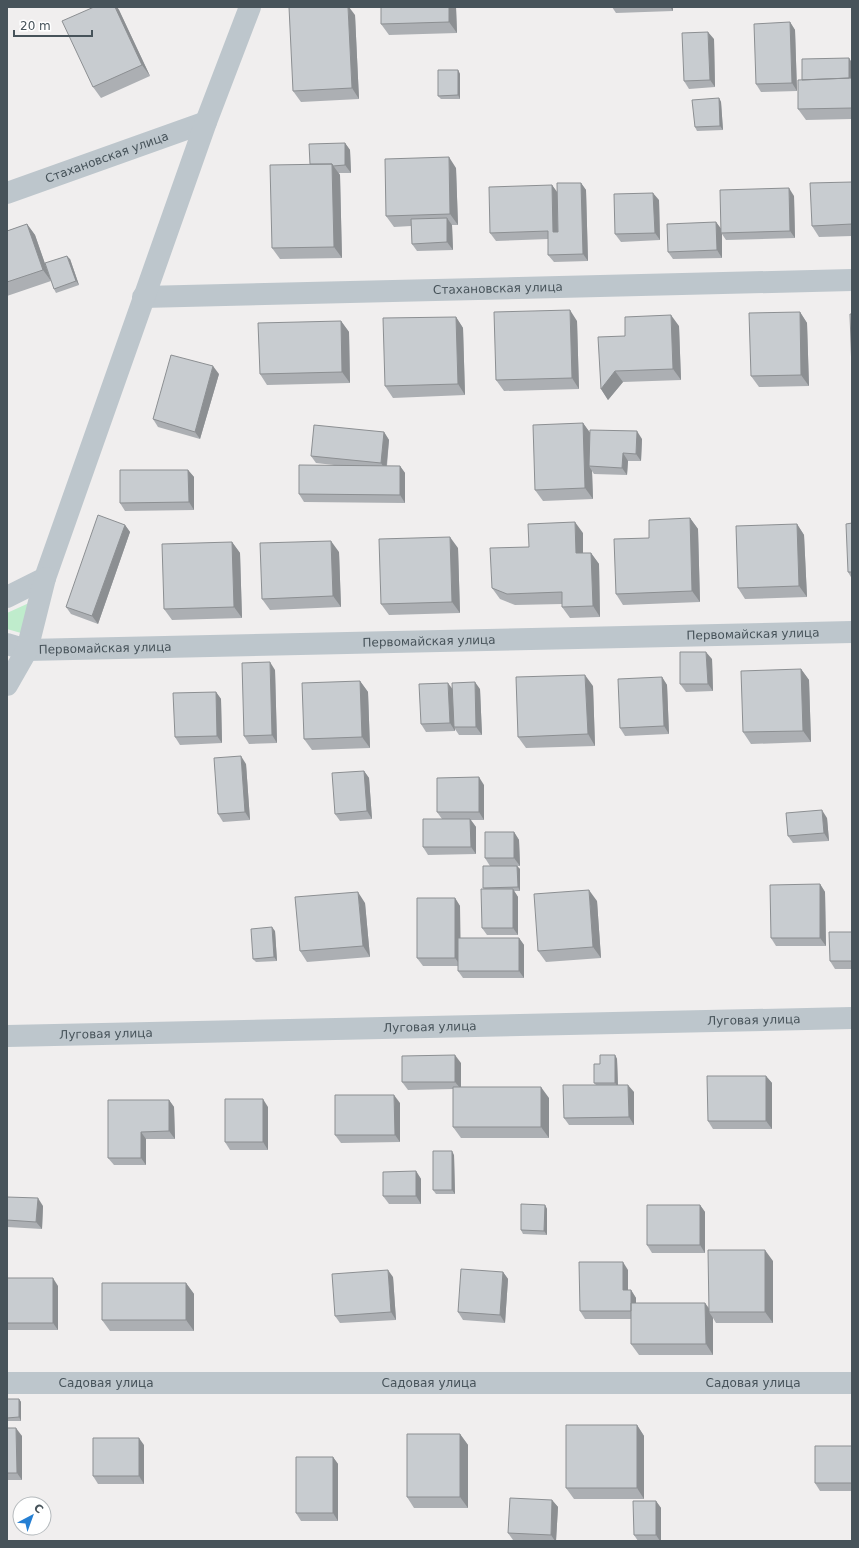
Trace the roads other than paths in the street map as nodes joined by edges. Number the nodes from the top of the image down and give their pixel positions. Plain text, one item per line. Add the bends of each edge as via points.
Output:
1 (250, 7) edge
2 (206, 122) junction
3 (7, 193) edge
4 (852, 280) edge
5 (143, 297) junction
6 (45, 578) junction
7 (7, 597) edge
8 (852, 632) edge
9 (17, 647) edge
10 (7, 685) edge
11 (852, 1018) edge
12 (7, 1036) edge
13 (7, 1383) edge
14 (852, 1383) edge

1 - 2 street
2 - 3 street, Стахановская улица
2 - 5 street
4 - 5 street, Стахановская улица
5 - 6 street
6 - 7 street
6 - 9 street
8 - 9 street, Первомайская улица
9 - 10 street
11 - 12 street, Луговая улица
13 - 14 street, Садовая улица

